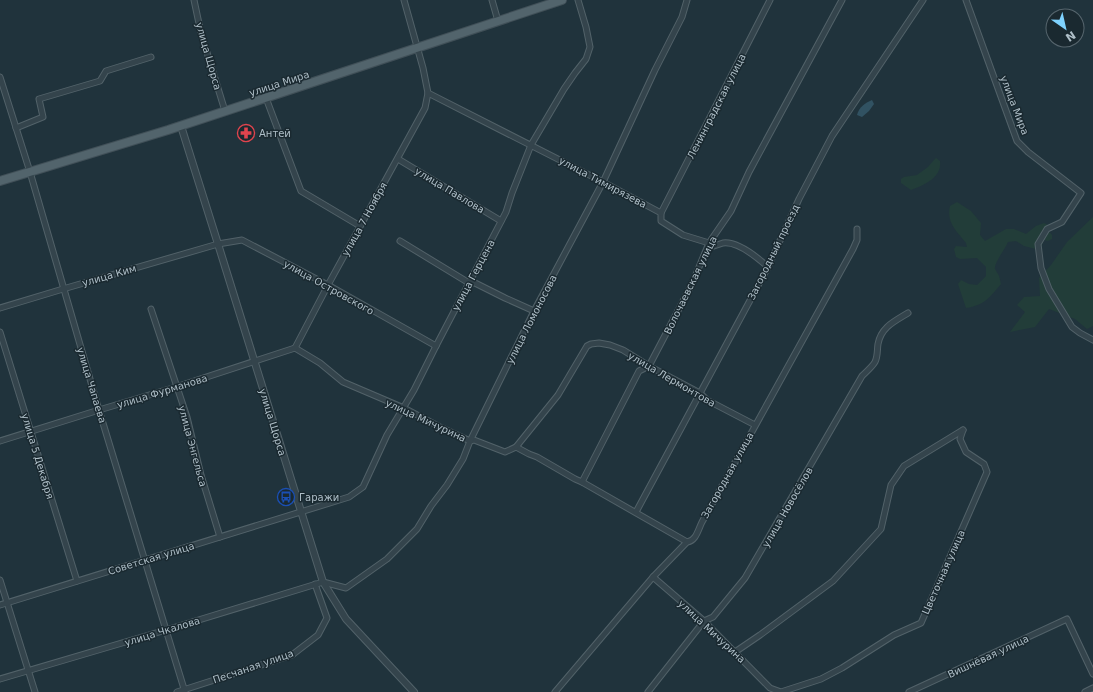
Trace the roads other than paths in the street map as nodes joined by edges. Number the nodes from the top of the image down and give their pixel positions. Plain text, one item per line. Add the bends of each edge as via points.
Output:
1 (194, 0) edge
2 (404, 0) edge
3 (492, 0) edge
4 (562, 0) edge
5 (578, 0) edge
6 (686, 0) edge
7 (770, 0) edge
8 (842, 0) edge
9 (923, 0) edge
10 (966, 0) edge
11 (498, 21) junction
12 (417, 48) junction
13 (151, 57) dead end
14 (0, 77) edge
15 (2, 89) edge
16 (428, 93) junction
17 (266, 98) junction
18 (225, 111) junction
19 (181, 126) junction
20 (16, 128) junction
21 (532, 145) junction
22 (398, 159) junction
23 (30, 172) junction
24 (0, 181) edge
25 (603, 182) junction
26 (661, 213) junction
27 (502, 221) junction
28 (360, 226) junction
29 (857, 229) dead end
30 (400, 241) dead end
31 (709, 242) junction
32 (218, 244) junction
33 (768, 267) junction
34 (469, 283) junction
35 (328, 286) junction
36 (64, 289) junction
37 (0, 308) edge
38 (151, 309) dead end
39 (534, 311) junction
40 (908, 313) dead end
41 (0, 332) edge
42 (1093, 340) edge
43 (436, 346) junction
44 (295, 348) junction
45 (254, 361) junction
46 (649, 366) junction
47 (176, 387) junction
48 (700, 393) junction
49 (404, 408) junction
50 (99, 410) junction
51 (755, 425) junction
52 (31, 432) junction
53 (0, 441) edge
54 (470, 441) junction
55 (516, 447) junction
56 (582, 482) junction
57 (302, 512) junction
58 (636, 512) junction
59 (220, 537) junction
60 (687, 542) junction
61 (144, 560) junction
62 (653, 577) junction
63 (0, 580) edge
64 (77, 581) junction
65 (323, 582) junction
66 (316, 584) junction
67 (7, 603) junction
68 (0, 605) edge
69 (704, 622) junction
70 (166, 630) junction
71 (735, 652) junction
72 (28, 670) junction
73 (1093, 674) edge
74 (0, 679) edge
75 (1093, 688) edge
76 (769, 690) edge
77 (185, 691) edge
78 (35, 692) edge
79 (177, 692) edge
80 (414, 692) edge
81 (555, 692) edge
82 (648, 692) edge
83 (781, 692) edge
84 (909, 692) edge
85 (1085, 692) edge

1 - 18 street, улица Щорса
2 - 12 street, улица 7 Ноября
3 - 11 street
4 - 11 main road, улица Мира
5 - 21 street, улица Герцена via 590,46 586,59 564,89
6 - 25 street, улица Ломоносова via 682,17
7 - 26 street, Ленинградская улица
8 - 31 street, Волочаевская улица via 749,172 731,211
9 - 33 street, Загородный проезд via 832,136
10 - 42 street, улица Мира via 1017,141 1081,193 1062,222 1047,229 1038,244 1041,268 1049,289 1072,327
11 - 12 main road, улица Мира
12 - 16 street, улица 7 Ноября
12 - 17 main road, улица Мира
13 - 20 street via 106,71 100,81 39,100 43,117
14 - 15 street, улица Чапаева
15 - 20 street, улица Чапаева
16 - 21 street, улица Тимирязева
16 - 22 street, улица 7 Ноября via 425,108
17 - 18 main road, улица Мира
17 - 28 street via 302,190
18 - 19 main road, улица Мира
19 - 23 main road, улица Мира
19 - 32 street, улица Щорса
20 - 23 street, улица Чапаева
21 - 25 street, улица Тимирязева
21 - 27 street, улица Герцена
22 - 27 street, улица Павлова
22 - 28 street, улица 7 Ноября
23 - 24 main road, улица Мира
23 - 36 street, улица Чапаева
25 - 26 street, улица Тимирязева
25 - 39 street, улица Ломоносова
26 - 31 street, улица Тимирязева via 661,221 678,232
27 - 34 street, улица Герцена
28 - 35 street, улица 7 Ноября
29 - 51 street, Загородная улица via 857,240 853,249
30 - 34 street
31 - 33 street, улица Тимирязева via 714,246 725,243 740,246
31 - 46 street, Волочаевская улица via 692,284
32 - 35 street, улица Островского via 242,240
32 - 36 street, улица Ким
32 - 45 street, улица Щорса
33 - 48 street, Загородный проезд
34 - 39 street via 475,283
34 - 43 street, улица Герцена
35 - 43 street, улица Островского
35 - 44 street, улица 7 Ноября
36 - 37 street, улица Ким
36 - 50 street, улица Чапаева
38 - 47 street, улица Энгельса
39 - 54 street, улица Ломоносова
40 - 69 street, улица Новосёлов via 890,323 881,333 874,363 862,376 745,578 713,617
41 - 52 street, улица 5 Декабря
43 - 49 street, улица Герцена
44 - 45 street
44 - 49 street, улица Мичурина via 320,363 343,382
45 - 47 street, улица Фурманова
45 - 57 street, улица Щорса
46 - 48 street, улица Лермонтова
46 - 55 street, улица Лермонтова via 610,345 591,344 558,395
46 - 56 street, Волочаевская улица via 639,371
47 - 50 street, улица Фурманова
47 - 59 street, улица Энгельса via 187,417
48 - 51 street, улица Лермонтова via 707,400
48 - 58 street, Загородный проезд
49 - 54 street, улица Мичурина
49 - 57 street, улица Герцена via 387,435 363,487 349,497
50 - 52 street, улица Фурманова
50 - 61 street, улица Чапаева
51 - 60 street, Загородная улица via 694,538
52 - 53 street, улица Фурманова
52 - 64 street, улица 5 Декабря
54 - 55 street, улица Мичурина via 474,440 505,452
54 - 65 street, улица Ломоносова via 459,466 417,530 392,554 346,588
55 - 56 street
56 - 58 street
57 - 59 street, Советская улица
57 - 65 street, улица Щорса
58 - 60 street
59 - 61 street, Советская улица
60 - 62 street, Загородная улица
61 - 64 street, Советская улица
61 - 70 street, улица Чапаева
62 - 69 street, улица Мичурина
62 - 81 street, Загородная улица
63 - 67 street
64 - 67 street, Советская улица
65 - 66 street, улица Чкалова
65 - 80 street, улица Щорса via 346,619
66 - 70 street, улица Чкалова
66 - 77 street, Песчаная улица via 327,618 318,635 292,655
67 - 68 street, Советская улица
67 - 72 street
69 - 71 street, улица Мичурина
69 - 82 street, улица Новосёлов
70 - 72 street, улица Чкалова
70 - 77 street, улица Чапаева
71 - 76 street, улица Мичурина
71 - 83 street, Цветочная улица via 833,581 881,529 891,485 904,466 963,430 960,439 966,452 984,464 987,472 920,623 894,635 821,679
72 - 74 street, улица Чкалова
72 - 78 street
73 - 84 street, Вишнёвая улица via 1067,619
75 - 85 street
76 - 83 street, улица Мичурина
77 - 79 street, Песчаная улица

